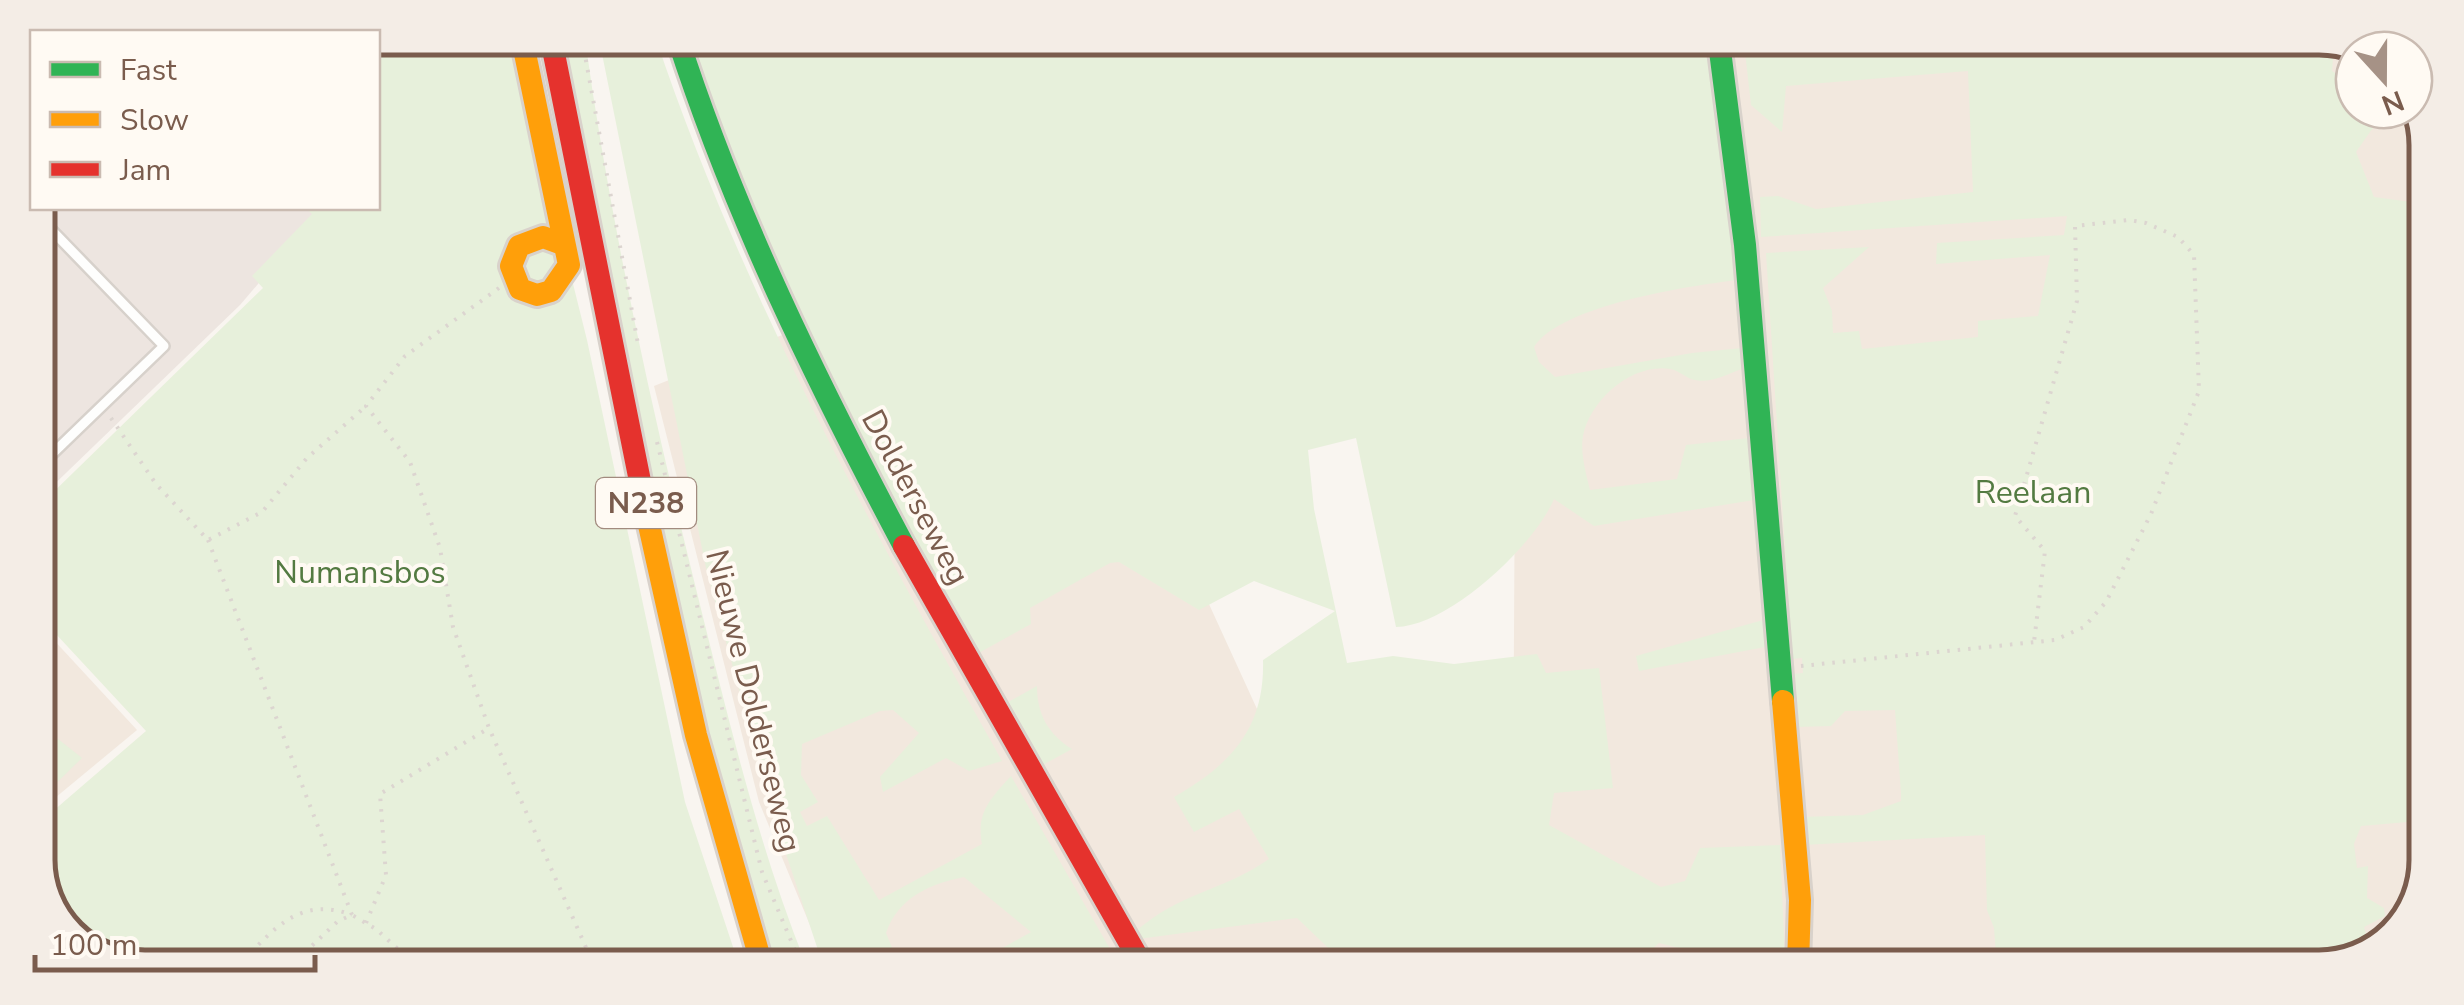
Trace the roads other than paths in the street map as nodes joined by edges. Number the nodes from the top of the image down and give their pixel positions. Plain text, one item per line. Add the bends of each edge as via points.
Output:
1 (525, 55) edge
2 (554, 55) edge
3 (682, 55) edge
4 (1720, 55) edge
5 (55, 234) edge
6 (562, 244) junction
7 (55, 451) edge
8 (757, 950) edge
9 (1134, 950) edge
10 (1798, 950) edge

1 - 6 main road
2 - 8 main road, Nieuwe Dolderseweg / N238 via 672,632 718,824
3 - 9 main road, Dolderseweg via 784,314 914,567
4 - 10 main road via 1744,245 1800,900
5 - 7 lane via 164,346
6 - 6 main road via 569,265 562,285 536,295 520,289 510,266 519,246 543,237

